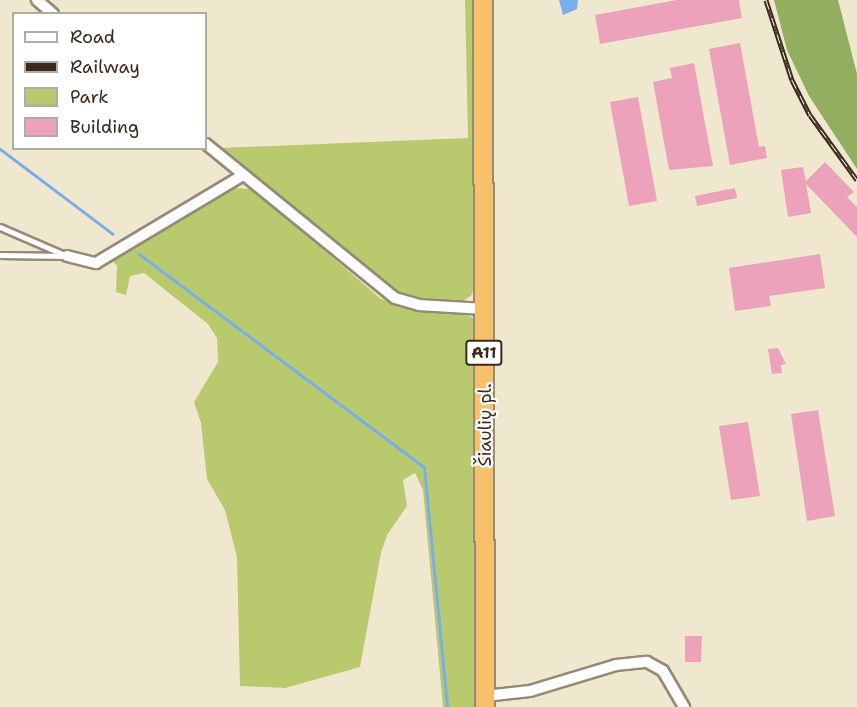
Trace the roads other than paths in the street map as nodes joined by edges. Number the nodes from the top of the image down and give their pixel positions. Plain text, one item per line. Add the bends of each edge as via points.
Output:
1 (37, 0) edge
2 (483, 0) edge
3 (51, 12) edge
4 (207, 145) edge
5 (243, 175) junction
6 (0, 227) edge
7 (0, 255) edge
8 (67, 256) junction
9 (484, 309) junction
10 (485, 702) edge
11 (684, 707) edge

1 - 3 street
2 - 9 highway, Šiaulių pl. / A11
4 - 5 street
5 - 8 street via 96,263
5 - 9 street via 395,298 419,305
6 - 8 lane
7 - 8 lane
9 - 10 highway, Šiaulių pl. / A11
10 - 11 street via 616,665 647,662 663,671

